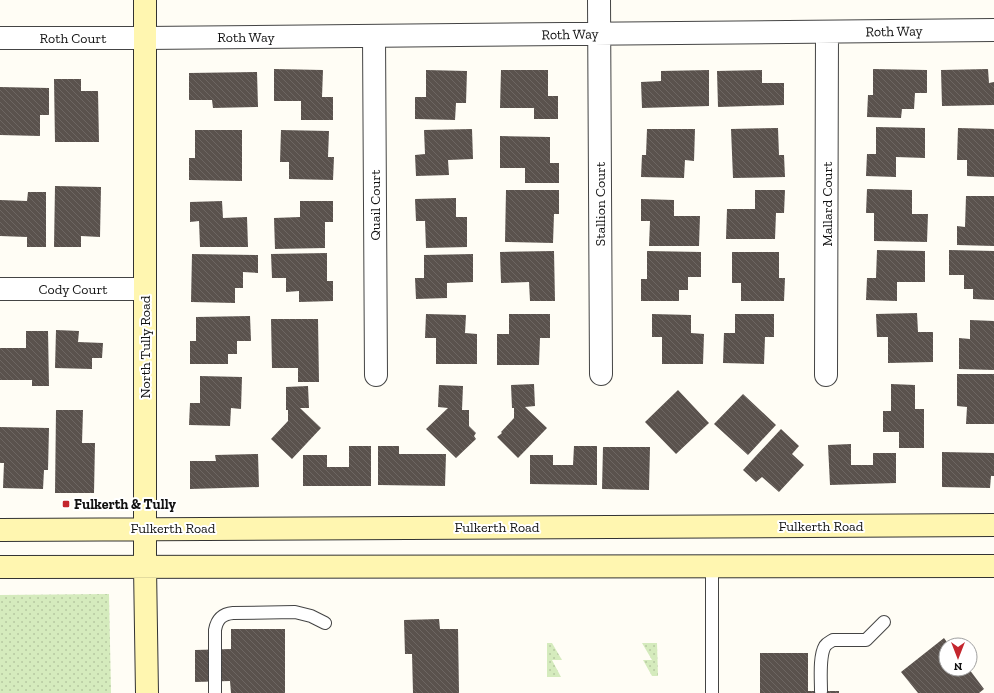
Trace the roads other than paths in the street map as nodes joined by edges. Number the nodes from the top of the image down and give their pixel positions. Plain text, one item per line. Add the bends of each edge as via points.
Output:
1 (145, 0) edge
2 (599, 0) edge
3 (994, 30) edge
4 (827, 32) junction
5 (599, 34) junction
6 (374, 36) junction
7 (0, 38) edge
8 (145, 38) junction
9 (0, 289) edge
10 (145, 289) junction
11 (376, 374) dead end
12 (601, 374) dead end
13 (826, 375) dead end
14 (994, 525) edge
15 (145, 528) junction
16 (0, 530) edge
17 (712, 566) junction
18 (994, 566) edge
19 (0, 567) edge
20 (145, 567) junction
21 (884, 622) dead end
22 (325, 623) dead end
23 (821, 691) dead end
24 (147, 693) edge
25 (214, 693) edge
26 (712, 693) edge

1 - 8 street, North Tully Road
2 - 5 street, Stallion Court
3 - 4 street, Roth Way
4 - 5 street, Roth Way
4 - 13 street, Mallard Court
5 - 6 street, Roth Way
5 - 12 street, Stallion Court
6 - 8 street, Roth Way
6 - 11 street, Quail Court
7 - 8 street, Roth Court
8 - 10 street, North Tully Road
9 - 10 street, Cody Court
10 - 15 street, North Tully Road
14 - 15 street, Fulkerth Road
15 - 16 street, Fulkerth Road
15 - 20 street, North Tully Road
17 - 18 street
17 - 20 street
17 - 26 lane
19 - 20 street
20 - 24 street, North Tully Road
21 - 23 lane via 866,640 833,640 826,645 822,658
22 - 25 lane via 295,612 224,615 217,621 215,630

